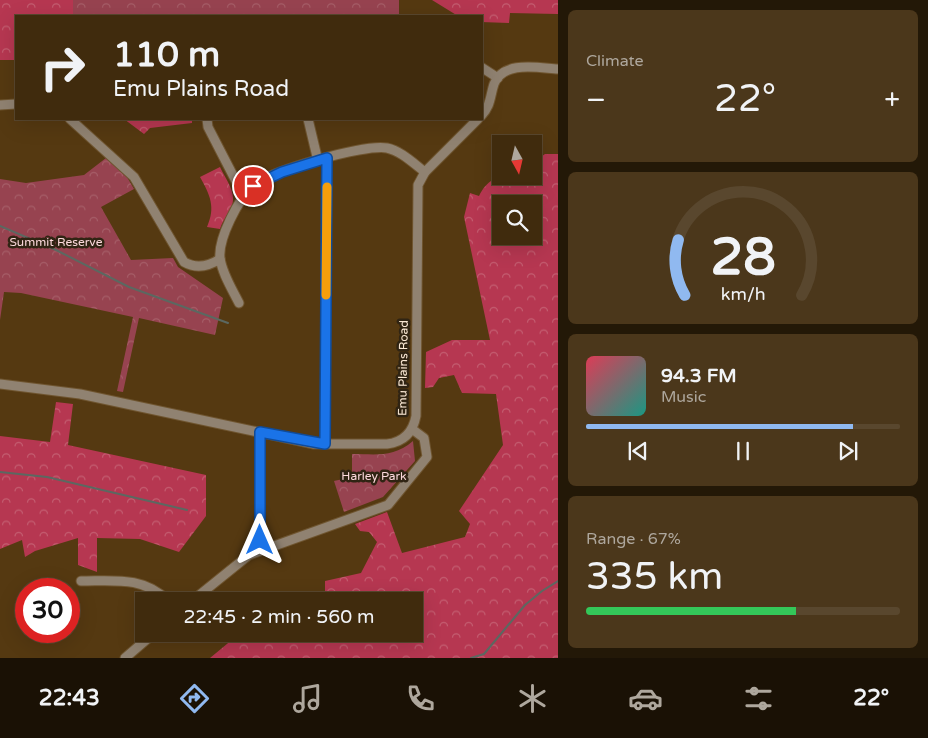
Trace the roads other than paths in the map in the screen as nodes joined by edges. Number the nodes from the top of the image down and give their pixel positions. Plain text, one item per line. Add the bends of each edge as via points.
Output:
1 (483, 68) edge
2 (558, 68) edge
3 (498, 78) junction
4 (15, 104) edge
5 (0, 105) edge
6 (483, 113) edge
7 (71, 120) edge
8 (207, 120) edge
9 (308, 120) edge
10 (477, 120) edge
11 (322, 160) junction
12 (425, 172) junction
13 (247, 193) junction
14 (220, 259) junction
15 (239, 303) dead end
16 (0, 384) edge
17 (412, 429) junction
18 (260, 432) junction
19 (325, 444) junction
20 (263, 550) junction
21 (81, 581) dead end
22 (157, 592) edge
23 (203, 592) edge
24 (143, 642) edge
25 (124, 658) edge

1 - 3 street
2 - 3 street via 517,68 504,72
3 - 6 street via 490,104
4 - 5 street
7 - 14 street via 134,177 184,262 200,266
8 - 13 street via 239,187
9 - 11 street
10 - 12 street, Emu Plains Road
11 - 12 street via 371,147 386,148 399,152
11 - 13 street via 265,178
11 - 19 street
12 - 17 street, Emu Plains Road via 417,190 416,416
13 - 14 street via 224,235
14 - 15 street
16 - 18 street, Emu Plains Road via 80,394
17 - 19 street, Emu Plains Road via 391,444
17 - 20 street via 424,438 427,457 388,505
18 - 19 street, Emu Plains Road
18 - 20 street via 260,540
20 - 23 street via 245,558
21 - 22 street via 138,582
24 - 25 street

